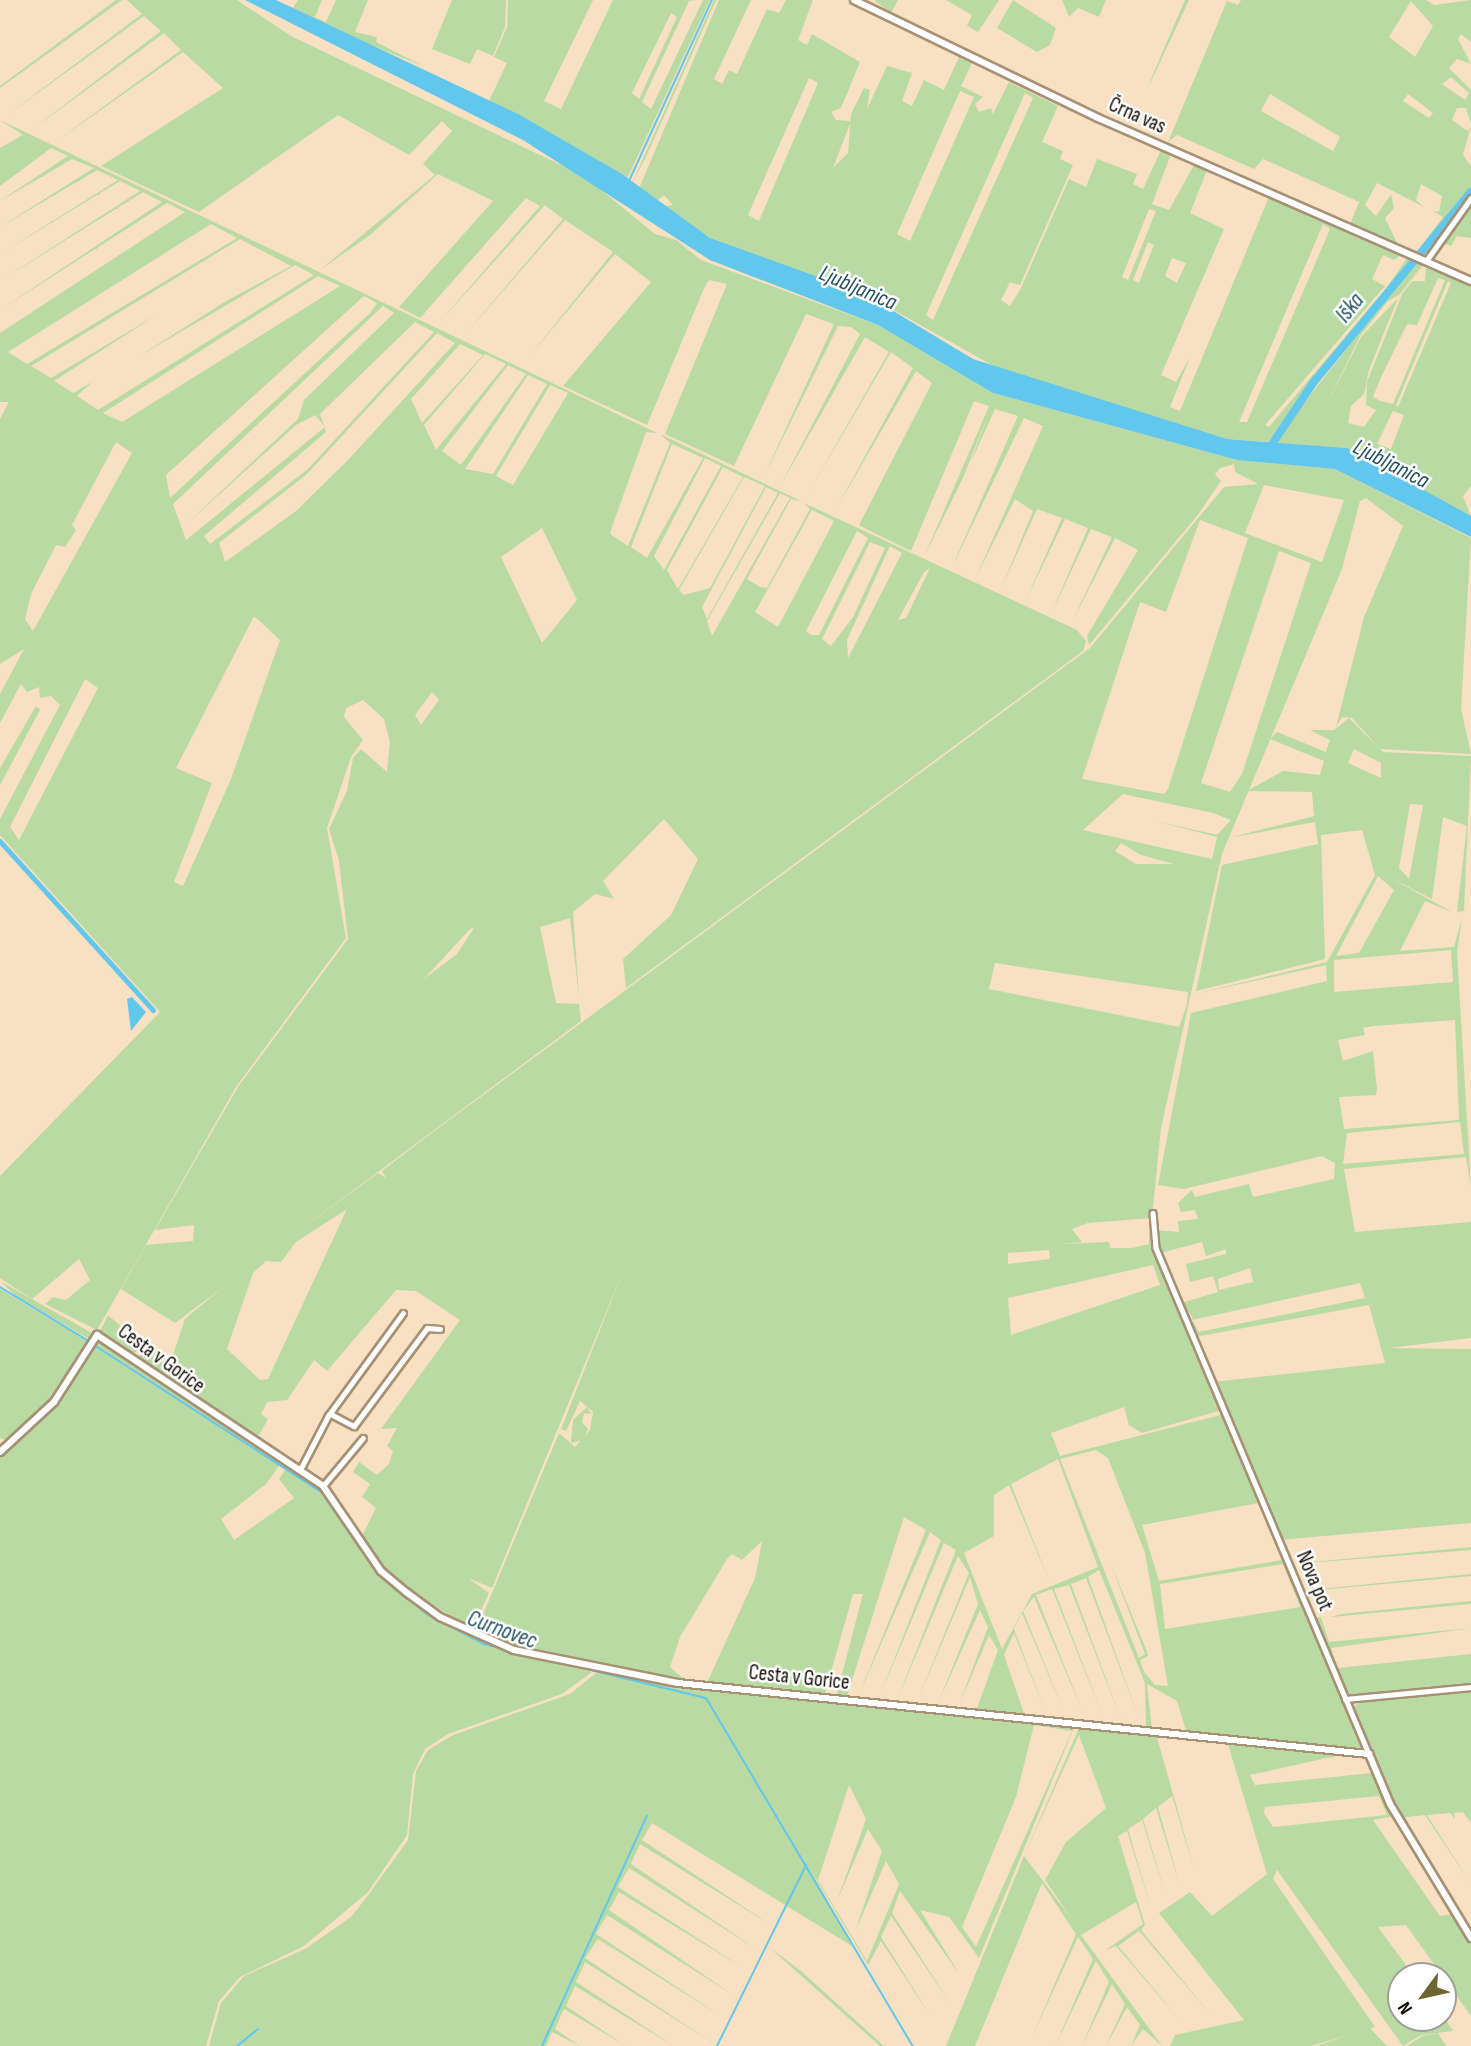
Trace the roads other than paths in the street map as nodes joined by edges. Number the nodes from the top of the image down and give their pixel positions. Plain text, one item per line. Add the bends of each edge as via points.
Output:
1 (854, 0) edge
2 (1471, 198) edge
3 (1424, 261) junction
4 (1471, 282) edge
5 (1153, 1213) dead end
6 (403, 1313) dead end
7 (440, 1329) dead end
8 (330, 1414) junction
9 (363, 1438) dead end
10 (0, 1452) edge
11 (300, 1471) junction
12 (323, 1486) junction
13 (1471, 1687) edge
14 (1345, 1699) junction
15 (1369, 1754) junction
16 (1471, 1938) edge

1 - 3 street, Črna vas via 1036,90
2 - 3 street
3 - 4 street, Črna vas
5 - 14 street, Nova pot via 1152,1225
6 - 8 street
7 - 8 street via 427,1328 354,1426
8 - 11 street
9 - 12 street
10 - 11 street, Cesta v Gorice via 54,1402 95,1339
11 - 12 street, Cesta v Gorice
12 - 15 street, Cesta v Gorice via 381,1571 405,1592 494,1644 548,1660 691,1685
13 - 14 street
14 - 15 street, Nova pot
15 - 16 street, Nova pot via 1390,1804

